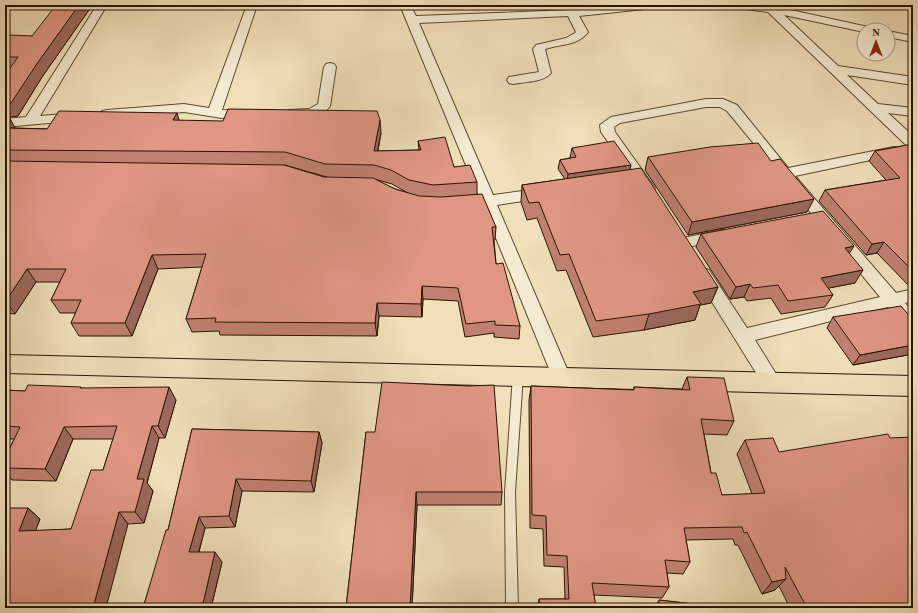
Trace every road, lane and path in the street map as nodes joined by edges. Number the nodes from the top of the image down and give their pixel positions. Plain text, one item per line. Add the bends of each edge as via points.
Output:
1 (102, 5) edge
2 (252, 5) edge
3 (405, 5) edge
4 (649, 5) edge
5 (738, 5) edge
6 (771, 7) edge
7 (572, 12) junction
8 (412, 20) junction
9 (856, 27) edge
10 (896, 36) edge
11 (913, 39) edge
12 (330, 67) dead end
13 (834, 69) junction
14 (513, 80) dead end
15 (913, 81) edge
16 (874, 107) junction
17 (913, 112) edge
18 (214, 113) junction
19 (260, 114) edge
20 (282, 114) edge
21 (30, 121) junction
22 (5, 123) edge
23 (913, 144) edge
24 (913, 147) edge
25 (785, 173) junction
26 (642, 178) junction
27 (626, 180) edge
28 (557, 191) edge
29 (654, 198) edge
30 (488, 201) junction
31 (449, 204) edge
32 (820, 216) junction
33 (805, 218) edge
34 (736, 232) edge
35 (913, 295) edge
36 (891, 300) junction
37 (913, 325) edge
38 (743, 336) junction
39 (5, 364) edge
40 (518, 375) junction
41 (561, 376) junction
42 (772, 382) junction
43 (913, 386) edge
44 (512, 608) edge

1 - 21 street
2 - 18 street
3 - 8 street
4 - 7 street
5 - 6 street
6 - 9 street
6 - 13 street
7 - 8 street
7 - 14 street via 582,32 580,36 540,47 545,73
8 - 30 street
10 - 11 street
12 - 20 street via 324,106 311,113
13 - 15 street
13 - 16 street
16 - 17 street
16 - 23 street
18 - 19 street
18 - 21 street via 184,108
21 - 22 street
24 - 25 street
25 - 26 street via 732,108 723,103 706,103 616,120 607,125 608,132
25 - 32 street
26 - 27 street
26 - 29 street
28 - 30 street
30 - 31 street
30 - 41 street
32 - 33 street
32 - 36 street
34 - 38 street via 679,236
35 - 36 street
36 - 37 street
36 - 38 street
38 - 42 street
39 - 40 main road
40 - 41 main road
40 - 44 lane via 510,492
41 - 42 main road
42 - 43 main road

